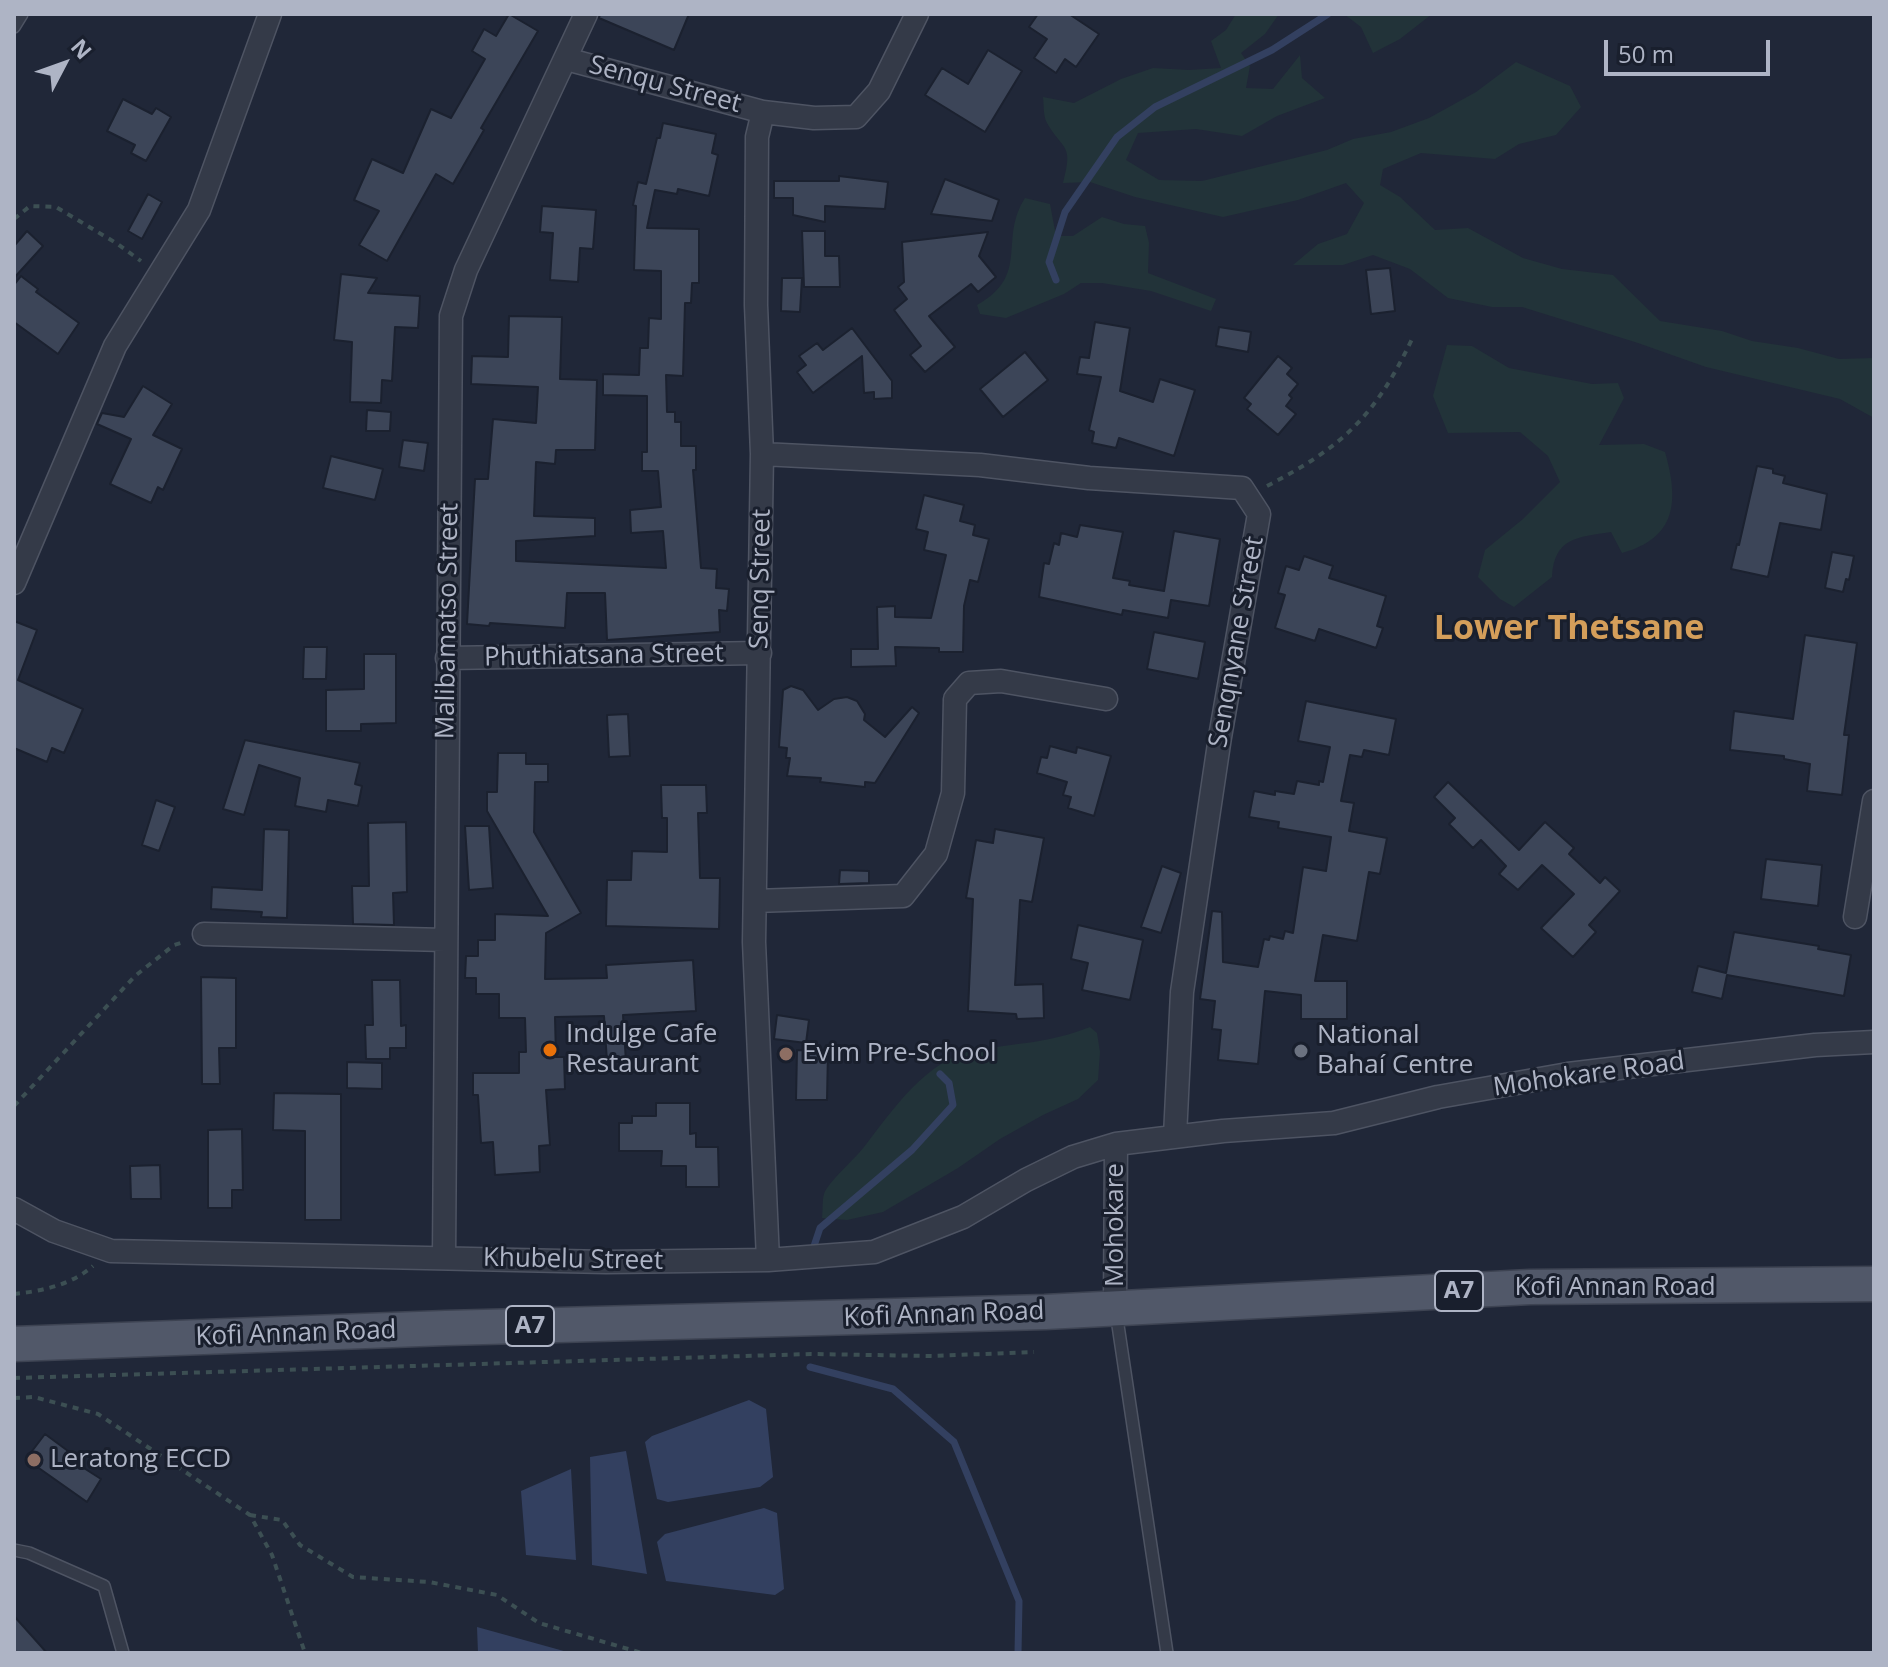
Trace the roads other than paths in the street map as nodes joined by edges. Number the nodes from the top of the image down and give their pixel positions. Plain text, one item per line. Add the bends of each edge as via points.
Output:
1 (22, 14) edge
2 (270, 14) edge
3 (586, 14) edge
4 (917, 14) edge
5 (14, 27) edge
6 (566, 59) junction
7 (763, 112) junction
8 (762, 454) junction
9 (14, 583) edge
10 (760, 653) junction
11 (447, 658) junction
12 (1106, 699) dead end
13 (1874, 801) edge
14 (755, 901) junction
15 (1855, 917) dead end
16 (204, 934) road end
17 (445, 940) junction
18 (1874, 1042) edge
19 (1175, 1136) junction
20 (1116, 1144) junction
21 (14, 1209) edge
22 (444, 1257) junction
23 (768, 1260) junction
24 (1874, 1284) edge
25 (1115, 1307) junction
26 (14, 1344) edge
27 (14, 1550) edge
28 (123, 1653) edge
29 (1167, 1653) edge

1 - 5 lane
2 - 9 street via 199,210 115,346
3 - 6 street, Malibamatso Street
4 - 7 street via 879,91 856,117
6 - 7 street, Senqu Street
6 - 11 street, Malibamatso Street via 466,270 451,316
7 - 8 street, Senq Street via 757,137 756,305
8 - 10 street, Senq Street
8 - 19 street, Senqnyane Street via 980,465 1242,488 1259,514 1182,992
10 - 11 street, Phuthiatsana Street
10 - 14 street, Senq Street
11 - 17 street, Malibamatso Street
12 - 14 street via 1001,681 969,683 955,699 953,793 936,854 903,896
13 - 15 street
14 - 23 street, Senq Street
16 - 17 street
17 - 22 street, Malibamatso Street
18 - 19 street, Mohokare Road via 1568,1074 1438,1097 1334,1123
19 - 20 street, Mohokare Road
20 - 23 street, Khubelu Street via 1073,1157 963,1217 874,1252
20 - 25 street, Mohokare
21 - 22 street, Khubelu Street via 54,1231 111,1251
22 - 23 street, Khubelu Street
24 - 25 main road, Kofi Annan Road / A7 via 1530,1287
25 - 26 main road, Kofi Annan Road / A7
25 - 29 lane
27 - 28 lane via 104,1586

